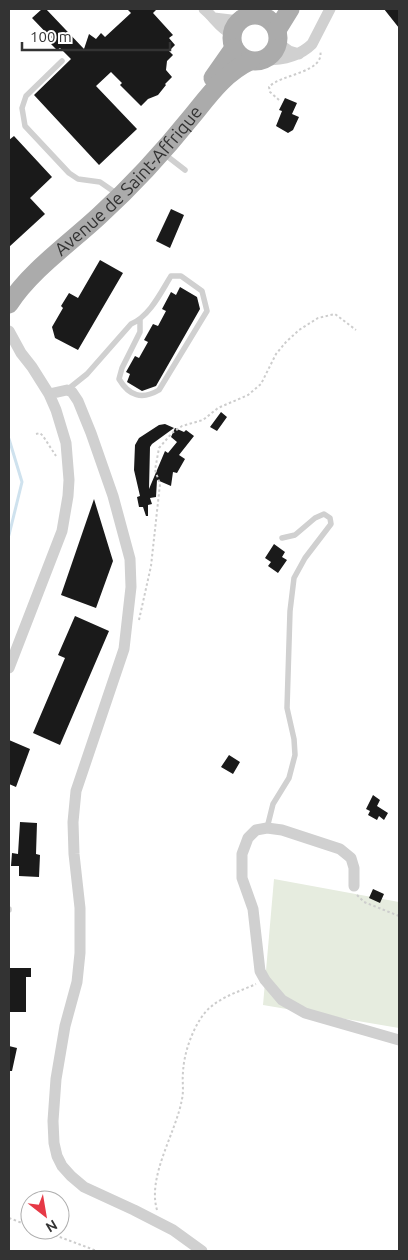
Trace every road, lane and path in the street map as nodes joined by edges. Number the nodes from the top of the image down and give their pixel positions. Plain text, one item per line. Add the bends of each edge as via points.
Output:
1 (204, 9) edge
2 (290, 9) edge
3 (330, 9) edge
4 (248, 22) edge
5 (278, 37) junction
6 (319, 48) dead end
7 (299, 54) junction
8 (257, 60) junction
9 (62, 61) dead end
10 (279, 100) dead end
11 (162, 152) junction
12 (185, 170) dead end
13 (113, 190) junction
14 (9, 282) edge
15 (9, 304) edge
16 (140, 320) junction
17 (9, 330) edge
18 (356, 330) dead end
19 (9, 349) edge
20 (21, 353) junction
21 (67, 390) junction
22 (49, 394) junction
23 (36, 434) dead end
24 (68, 462) junction
25 (282, 538) dead end
26 (137, 626) dead end
27 (9, 668) edge
28 (267, 828) junction
29 (354, 886) joint
30 (399, 916) edge
31 (265, 980) junction
32 (399, 1040) edge
33 (158, 1212) dead end
34 (67, 1240) edge
35 (97, 1251) edge
36 (202, 1251) edge

1 - 4 street via 214,18
2 - 5 main road, Avenue de Saint-Affrique
3 - 7 street via 312,44
4 - 5 main road via 272,21
4 - 8 main road via 241,56
4 - 13 main road, Avenue de Saint-Affrique via 200,94
5 - 7 street via 289,51
5 - 8 main road, Avenue de Saint-Affrique via 273,53
6 - 10 path via 318,63 270,86 270,92
7 - 8 street via 282,59
8 - 11 main road, Avenue de Saint-Affrique via 235,68
9 - 13 lane via 26,96 22,108 25,126 69,173 78,179 100,182
11 - 12 lane
11 - 15 main road, Avenue de Saint-Affrique via 102,214 25,283
13 - 14 main road, Avenue de Saint-Affrique via 32,265
16 - 16 lane via 171,276 181,276 202,291 207,311 159,390 150,395 136,396 119,379 140,332
16 - 21 lane via 131,324 87,374
17 - 20 street
18 - 26 path via 335,314 318,318 286,342 261,384 248,396 218,408 203,420 182,426 159,448 155,470 160,484 151,566
19 - 20 street
20 - 22 street
21 - 22 street
21 - 36 street via 78,401 113,496 130,559 131,586 124,649 76,791 73,830 80,908 80,953 56,1080 54,1143 62,1166 84,1187 173,1230
22 - 24 street via 61,425
23 - 24 path via 43,436 58,459
24 - 27 street via 68,496 62,531
25 - 28 lane via 295,535 324,514 330,518 331,524 294,578 287,708 295,755 289,778 273,804
28 - 29 street via 340,849 351,858
28 - 31 street via 256,830 248,838 242,854 242,878 253,909 260,971
29 - 30 path via 364,902
31 - 32 street via 282,1000 305,1013
31 - 33 path via 215,1004 202,1016 193,1032 183,1071 182,1098 155,1189
34 - 35 path

